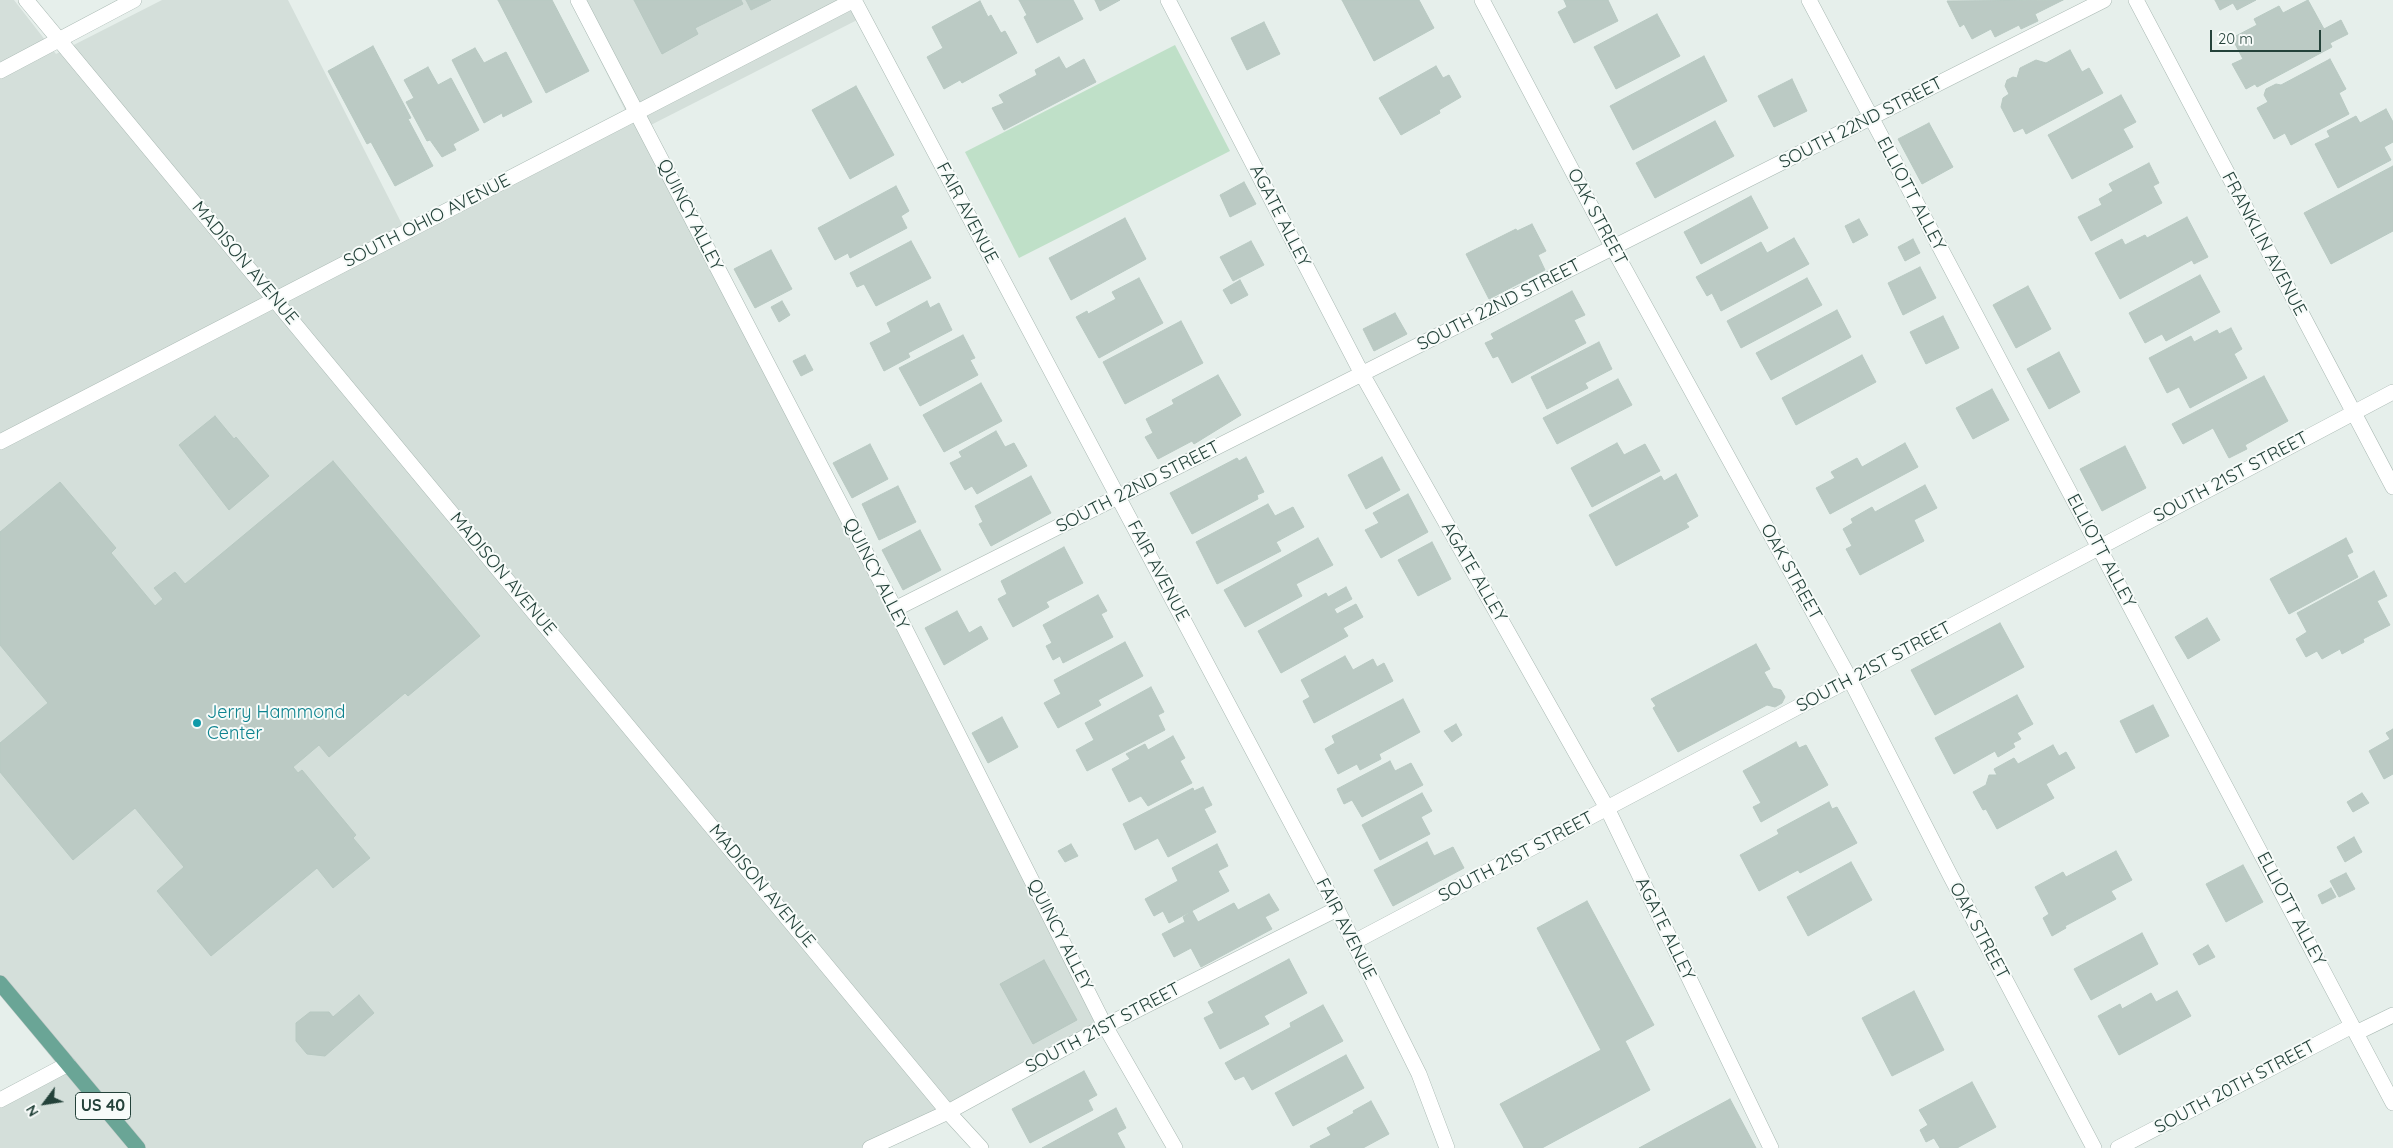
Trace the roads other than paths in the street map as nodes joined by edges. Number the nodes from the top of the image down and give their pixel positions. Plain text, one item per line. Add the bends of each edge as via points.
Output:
1 (26, 0) edge
2 (134, 0) edge
3 (578, 0) edge
4 (854, 0) edge
5 (1168, 0) edge
6 (1482, 0) edge
7 (1809, 0) edge
8 (2104, 0) edge
9 (2136, 0) edge
10 (58, 39) junction
11 (0, 71) edge
12 (638, 112) junction
13 (1871, 118) junction
14 (1613, 248) junction
15 (276, 300) junction
16 (1362, 374) junction
17 (2393, 392) edge
18 (2353, 413) junction
19 (0, 442) edge
20 (2393, 487) edge
21 (1118, 497) junction
22 (2099, 548) junction
23 (895, 610) junction
24 (1850, 679) junction
25 (1607, 808) junction
26 (1337, 908) junction
27 (1354, 942) junction
28 (0, 983) edge
29 (2393, 1015) edge
30 (1105, 1026) junction
31 (2354, 1029) junction
32 (68, 1064) junction
33 (0, 1100) edge
34 (2393, 1103) edge
35 (948, 1112) junction
36 (138, 1148) edge
37 (870, 1148) edge
38 (981, 1148) edge
39 (1175, 1148) edge
40 (1447, 1148) edge
41 (1771, 1148) edge
42 (2094, 1148) edge
43 (2118, 1148) edge

1 - 10 street, MADISON AVENUE
2 - 10 street
3 - 12 street, QUINCY ALLEY
4 - 12 street, SOUTH OHIO AVENUE
4 - 21 street, FAIR AVENUE
5 - 16 street, AGATE ALLEY
6 - 14 street, OAK STREET
7 - 13 street, ELLIOTT ALLEY
8 - 13 street, SOUTH 22ND STREET
9 - 18 street, FRANKLIN AVENUE
10 - 11 street
10 - 15 street, MADISON AVENUE
12 - 15 street, SOUTH OHIO AVENUE
12 - 23 street, QUINCY ALLEY
13 - 14 street, SOUTH 22ND STREET
13 - 22 street, ELLIOTT ALLEY
14 - 16 street, SOUTH 22ND STREET
14 - 24 street, OAK STREET
15 - 19 street, SOUTH OHIO AVENUE
15 - 35 street, MADISON AVENUE
16 - 21 street, SOUTH 22ND STREET
16 - 25 street, AGATE ALLEY
17 - 18 street, SOUTH 21ST STREET
18 - 20 street, FRANKLIN AVENUE
18 - 22 street, SOUTH 21ST STREET
21 - 23 street, SOUTH 22ND STREET
21 - 26 street, FAIR AVENUE
22 - 24 street, SOUTH 21ST STREET
22 - 31 street, ELLIOTT ALLEY
23 - 30 street, QUINCY ALLEY
24 - 25 street, SOUTH 21ST STREET
24 - 42 street, OAK STREET
25 - 27 street, SOUTH 21ST STREET
25 - 41 street, AGATE ALLEY
26 - 27 street, FAIR AVENUE
26 - 30 street, SOUTH 21ST STREET
27 - 40 street, FAIR AVENUE via 1418,1074
28 - 32 main road, US 40
29 - 31 street, SOUTH 20TH STREET
30 - 35 street, SOUTH 21ST STREET
30 - 39 street, QUINCY ALLEY
31 - 34 street, ELLIOTT ALLEY
31 - 43 street, SOUTH 20TH STREET
32 - 33 street
32 - 36 main road, US 40
35 - 37 street, SOUTH 21ST STREET
35 - 38 street, MADISON AVENUE

